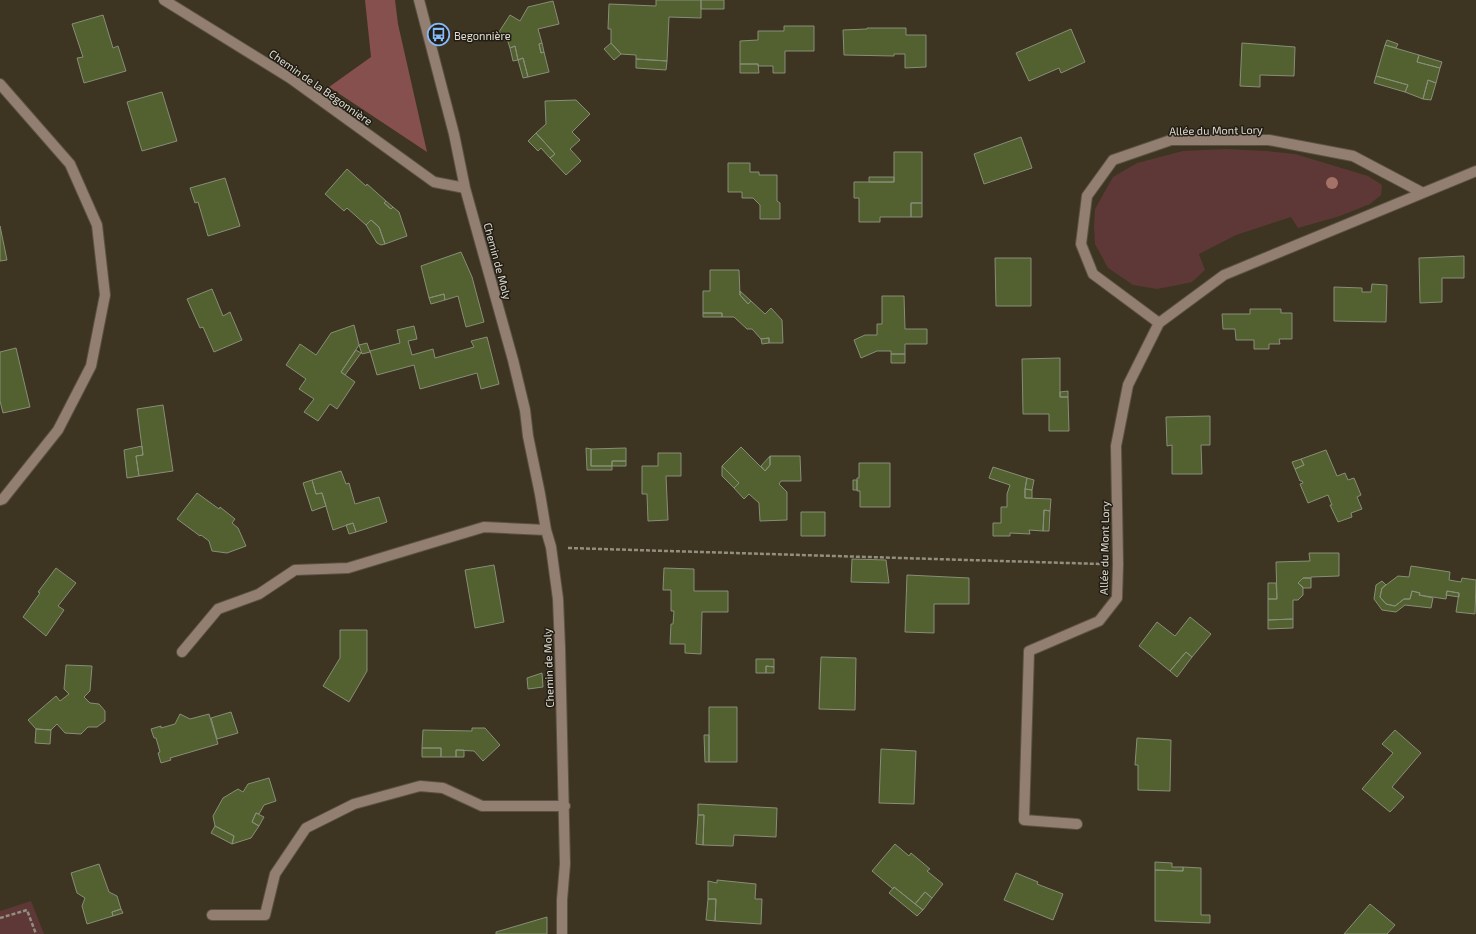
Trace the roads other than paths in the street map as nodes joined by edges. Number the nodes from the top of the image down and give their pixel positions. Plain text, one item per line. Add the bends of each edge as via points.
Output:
1 (164, 0) edge
2 (419, 0) edge
3 (0, 84) edge
4 (1476, 171) edge
5 (466, 188) junction
6 (1423, 193) junction
7 (1159, 323) junction
8 (0, 500) edge
9 (546, 530) junction
10 (182, 652) dead end
11 (565, 806) junction
12 (1078, 824) dead end
13 (212, 916) dead end
14 (562, 934) edge

1 - 5 street, Chemin de la Bégonnière via 290,78 434,182
2 - 5 street, Chemin de Moly
3 - 8 street via 70,164 97,225 105,295 91,366 58,430 3,500
4 - 6 street, Allée du Mont Lory
5 - 9 street, Chemin de Moly via 525,410
6 - 7 street, Allée du Mont Lory via 1224,275
6 - 7 street, Allée du Mont Lory via 1352,156 1269,140 1171,140 1113,160 1088,196 1081,244 1093,274
7 - 12 street, Allée du Mont Lory via 1128,385 1116,446 1117,598 1099,622 1029,651 1024,820
9 - 10 street via 484,527 348,568 295,570 259,594 218,609
9 - 11 street, Chemin de Moly via 551,547 558,606
11 - 13 street via 482,806 443,788 420,786 354,804 306,828 274,874 265,916
11 - 14 street, Chemin de Moly

